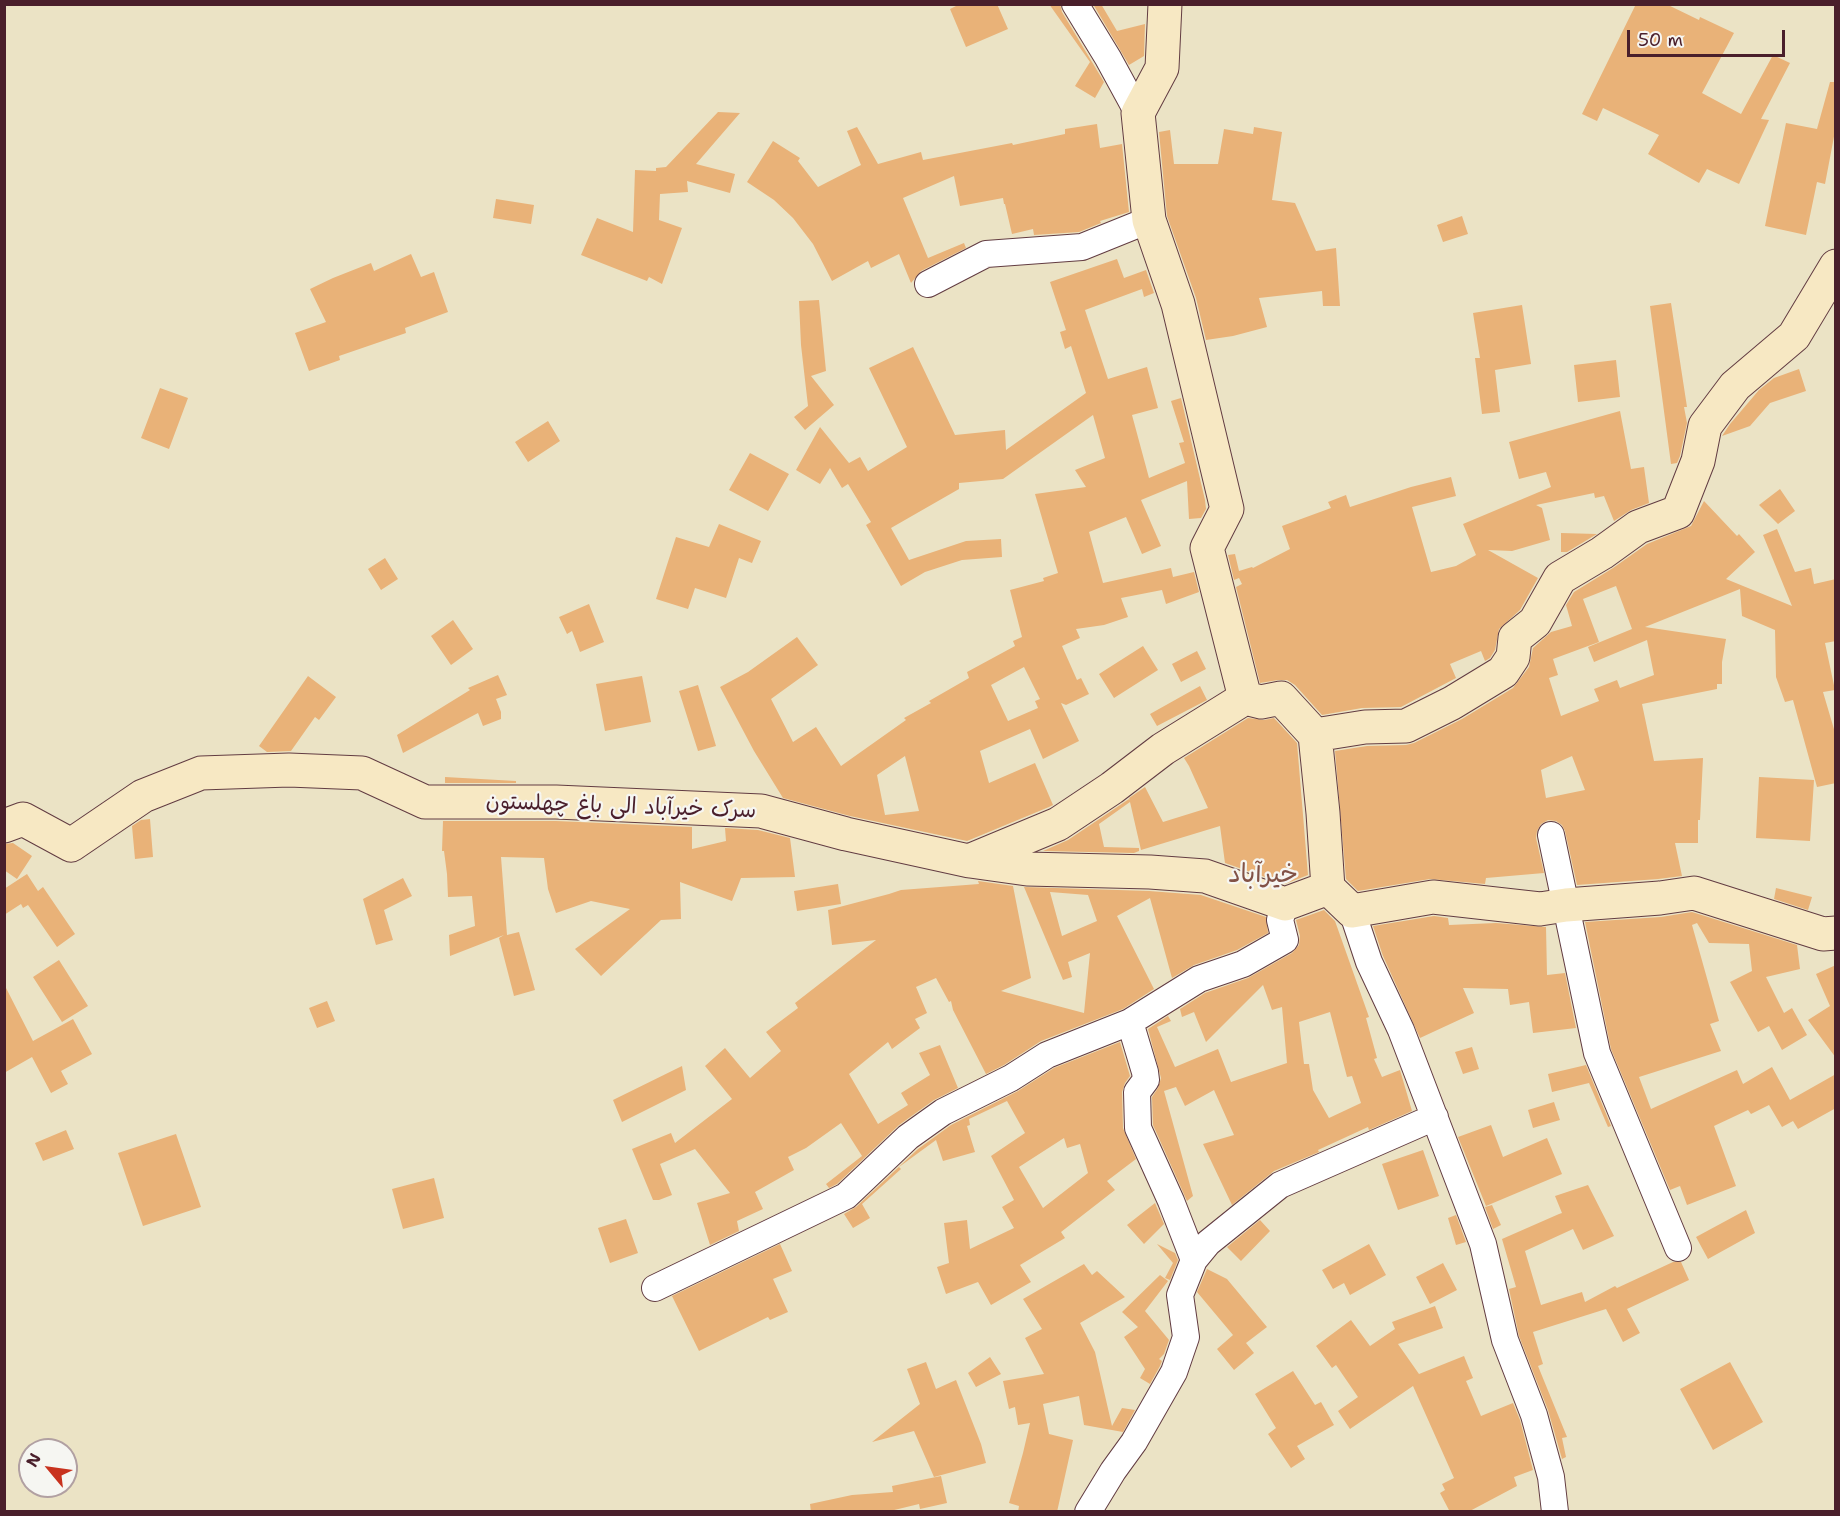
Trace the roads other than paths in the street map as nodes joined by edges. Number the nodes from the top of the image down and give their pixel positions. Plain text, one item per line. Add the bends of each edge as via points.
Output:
1 (1075, 4) edge
2 (1166, 4) edge
3 (1138, 113) junction
4 (1149, 220) junction
5 (1836, 266) edge
6 (928, 284) dead end
7 (1245, 698) junction
8 (1315, 735) junction
9 (4, 826) edge
10 (1551, 835) dead end
11 (969, 861) junction
12 (1328, 888) junction
13 (1286, 904) junction
14 (1566, 904) junction
15 (1352, 911) junction
16 (1836, 933) edge
17 (1130, 1022) junction
18 (1435, 1117) junction
19 (1678, 1248) dead end
20 (1194, 1260) junction
21 (655, 1288) dead end
22 (1088, 1512) edge
23 (1555, 1512) edge

1 - 3 street
2 - 3 street via 1162,68
3 - 4 street
4 - 6 street via 1082,247 986,254
4 - 7 street via 1178,304 1227,509 1207,548
5 - 8 street via 1794,336 1735,386 1705,426 1698,461 1678,512 1638,527 1560,578 1535,622 1515,638 1514,657 1503,672 1406,726 1365,727
7 - 8 street via 1261,702 1281,698
7 - 11 street via 1163,749 1058,824
8 - 12 street
9 - 11 street, سرک خیرآباد الی باغ چهلستون via 23,819 71,845 143,796 201,773 362,772 425,802 556,802 761,811
10 - 14 street
11 - 13 street via 1027,869 1205,876
12 - 13 street
12 - 15 street
13 - 17 street via 1280,920 1285,940 1243,964 1199,979
14 - 15 street via 1540,909 1432,897
14 - 16 street via 1694,893 1822,934
14 - 19 street via 1598,1053
15 - 18 street via 1369,962
17 - 20 street via 1146,1080 1137,1092 1138,1128
17 - 21 street via 1047,1054 1011,1078 943,1112 908,1137 846,1196
18 - 20 street via 1280,1185
18 - 23 street via 1483,1244 1505,1340 1534,1415 1551,1477
20 - 22 street via 1180,1295 1186,1337 1174,1371

